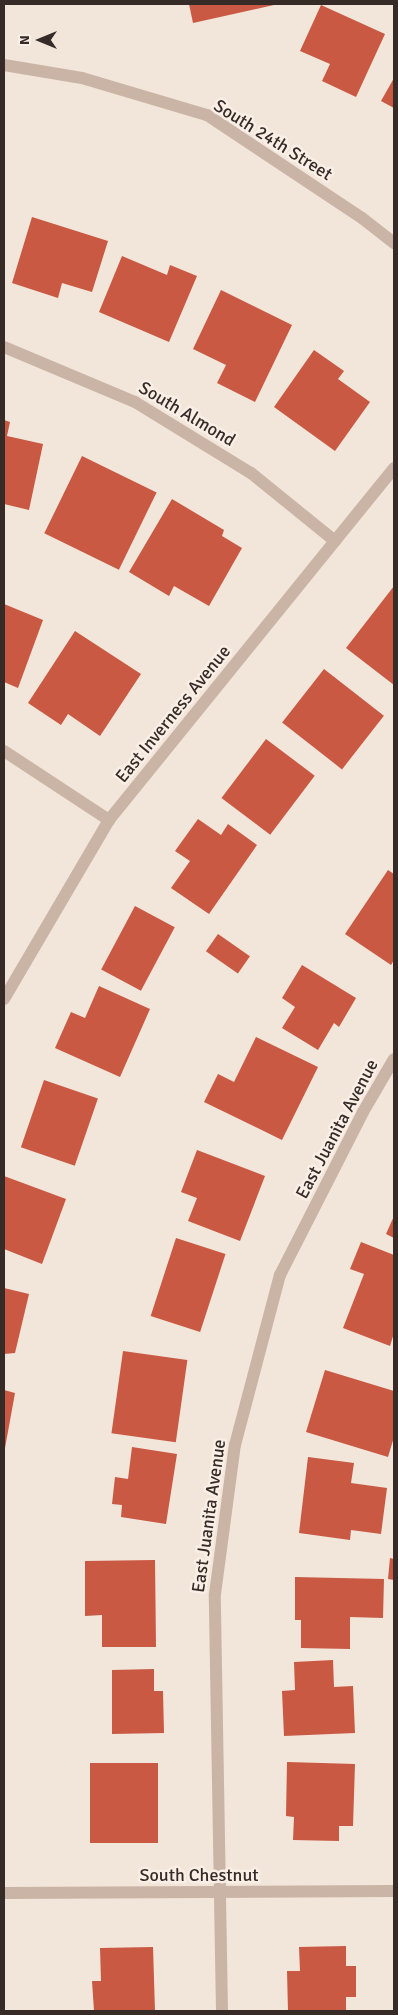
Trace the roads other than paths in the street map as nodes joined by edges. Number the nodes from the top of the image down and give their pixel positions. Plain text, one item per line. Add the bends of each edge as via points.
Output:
1 (4, 65) edge
2 (394, 243) edge
3 (4, 347) edge
4 (394, 468) edge
5 (335, 541) junction
6 (4, 751) edge
7 (109, 820) junction
8 (4, 999) edge
9 (394, 1059) edge
10 (394, 1891) edge
11 (4, 1893) edge
12 (221, 1893) junction
13 (222, 2011) edge

1 - 2 street, South 24th Street via 82,78 206,116 362,218
3 - 5 street, South Almond via 135,402 251,473
4 - 5 street, East Inverness Avenue
5 - 7 street, East Inverness Avenue
6 - 7 street
7 - 8 street, East Inverness Avenue
9 - 12 street, East Juanita Avenue via 363,1112 280,1275 235,1446 215,1594
10 - 12 street, South Chestnut
11 - 12 street, South Chestnut
12 - 13 street, East Juanita Avenue

